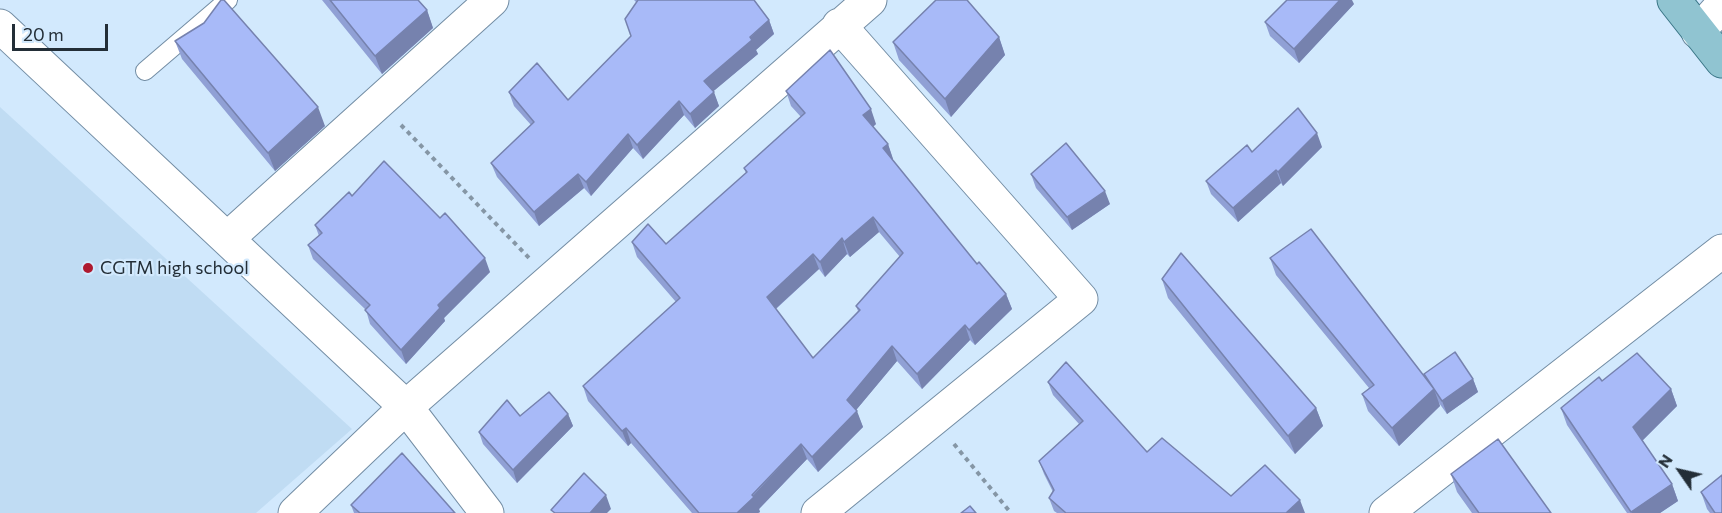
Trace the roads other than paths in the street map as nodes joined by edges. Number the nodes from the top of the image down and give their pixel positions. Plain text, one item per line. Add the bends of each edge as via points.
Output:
1 (228, 0) edge
2 (492, 0) edge
3 (870, 0) edge
4 (1674, 0) edge
5 (1722, 5) edge
6 (839, 25) junction
7 (0, 26) edge
8 (1698, 32) junction
9 (1722, 61) edge
10 (145, 71) dead end
11 (227, 239) junction
12 (1722, 251) edge
13 (406, 407) junction
14 (295, 513) edge
15 (487, 513) edge
16 (818, 513) edge
17 (1386, 513) edge

1 - 10 lane
2 - 11 street
3 - 6 street
4 - 8 main road
5 - 8 street
6 - 13 street
6 - 16 street via 1081,299
7 - 11 street
8 - 9 main road
11 - 13 street
12 - 17 street
13 - 14 street
13 - 15 street

